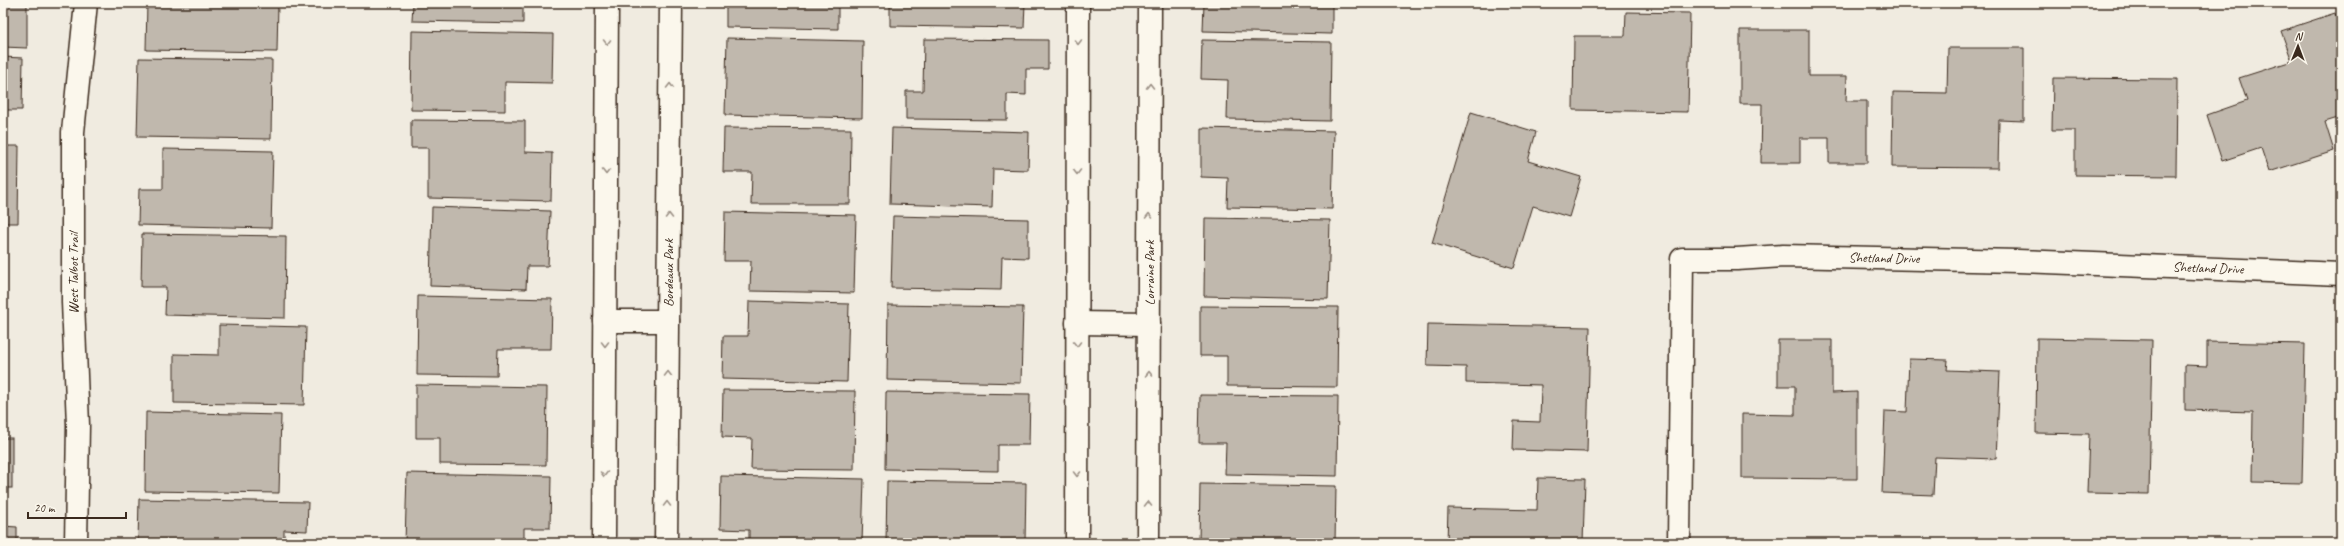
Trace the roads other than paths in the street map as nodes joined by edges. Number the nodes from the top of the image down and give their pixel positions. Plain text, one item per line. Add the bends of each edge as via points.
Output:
1 (86, 3) edge
2 (607, 3) edge
3 (671, 3) edge
4 (1078, 3) edge
5 (1150, 3) edge
6 (2341, 274) edge
7 (605, 321) junction
8 (668, 322) junction
9 (1077, 323) junction
10 (1149, 324) junction
11 (76, 543) edge
12 (604, 543) edge
13 (666, 543) edge
14 (1077, 543) edge
15 (1148, 543) edge
16 (1679, 543) edge

1 - 11 street, West Talbot Trail via 73,132 73,302 78,425
2 -> 7 street
8 -> 3 street, Bordeaux Park
4 -> 9 street
10 -> 5 street, Lorraine Park
6 - 16 street, Shetland Drive via 2018,261 1783,256 1682,259
7 - 8 street
7 -> 12 street
13 -> 8 street, Bordeaux Park
9 - 10 street
9 -> 14 street
15 -> 10 street, Lorraine Park

